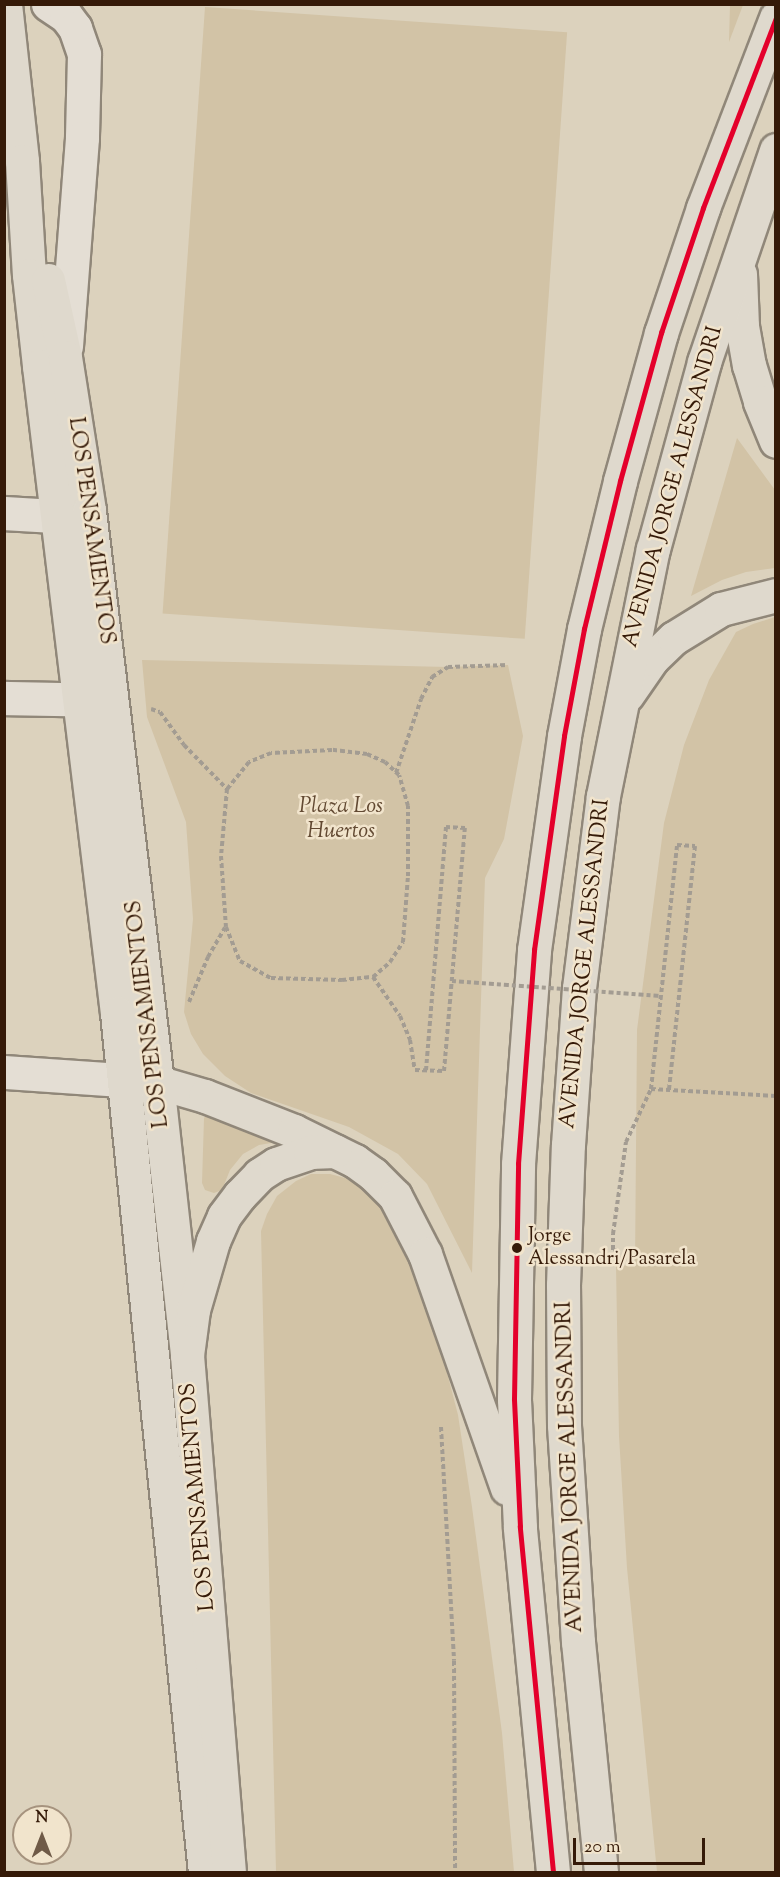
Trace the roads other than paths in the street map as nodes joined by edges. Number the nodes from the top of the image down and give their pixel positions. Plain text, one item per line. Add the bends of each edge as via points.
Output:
1 (5, 4) edge
2 (48, 4) edge
3 (776, 18) edge
4 (776, 150) edge
5 (22, 161) junction
6 (740, 248) junction
7 (65, 357) junction
8 (776, 441) edge
9 (4, 513) edge
10 (55, 516) junction
11 (776, 595) edge
12 (4, 698) edge
13 (79, 700) junction
14 (111, 700) junction
15 (618, 709) junction
16 (4, 1072) edge
17 (124, 1079) junction
18 (157, 1082) junction
19 (335, 1151) junction
20 (187, 1355) junction
21 (520, 1527) junction
22 (205, 1872) edge
23 (229, 1872) edge
24 (553, 1872) edge
25 (601, 1872) edge

1 - 5 main road, LOS PENSAMIENTOS
2 - 7 street via 75,28 84,54 79,194
3 - 21 main road via 707,197 662,333 601,555 564,736 534,950 518,1152 514,1399
4 - 6 main road, AVENIDA JORGE ALESSANDRI
5 - 7 main road, LOS PENSAMIENTOS
5 - 10 main road, LOS PENSAMIENTOS via 30,287
6 - 8 main road via 739,287 747,355
6 - 15 main road, AVENIDA JORGE ALESSANDRI via 669,487
7 - 14 main road, LOS PENSAMIENTOS via 89,511
9 - 10 street
10 - 13 main road, LOS PENSAMIENTOS
11 - 15 main road via 721,609 674,638 633,683
12 - 13 street
13 - 14 street
13 - 17 main road, LOS PENSAMIENTOS
14 - 18 main road, LOS PENSAMIENTOS
15 - 25 main road, AVENIDA JORGE ALESSANDRI via 579,988 563,1285 570,1534
16 - 17 street
17 - 18 street
17 - 22 main road, LOS PENSAMIENTOS
18 - 19 main road via 267,1119
18 - 20 main road, LOS PENSAMIENTOS
19 - 20 main road via 310,1152 276,1164 258,1175 224,1216 193,1310
19 - 21 main road via 373,1174 395,1196 425,1254
20 - 23 main road, LOS PENSAMIENTOS
21 - 24 main road

